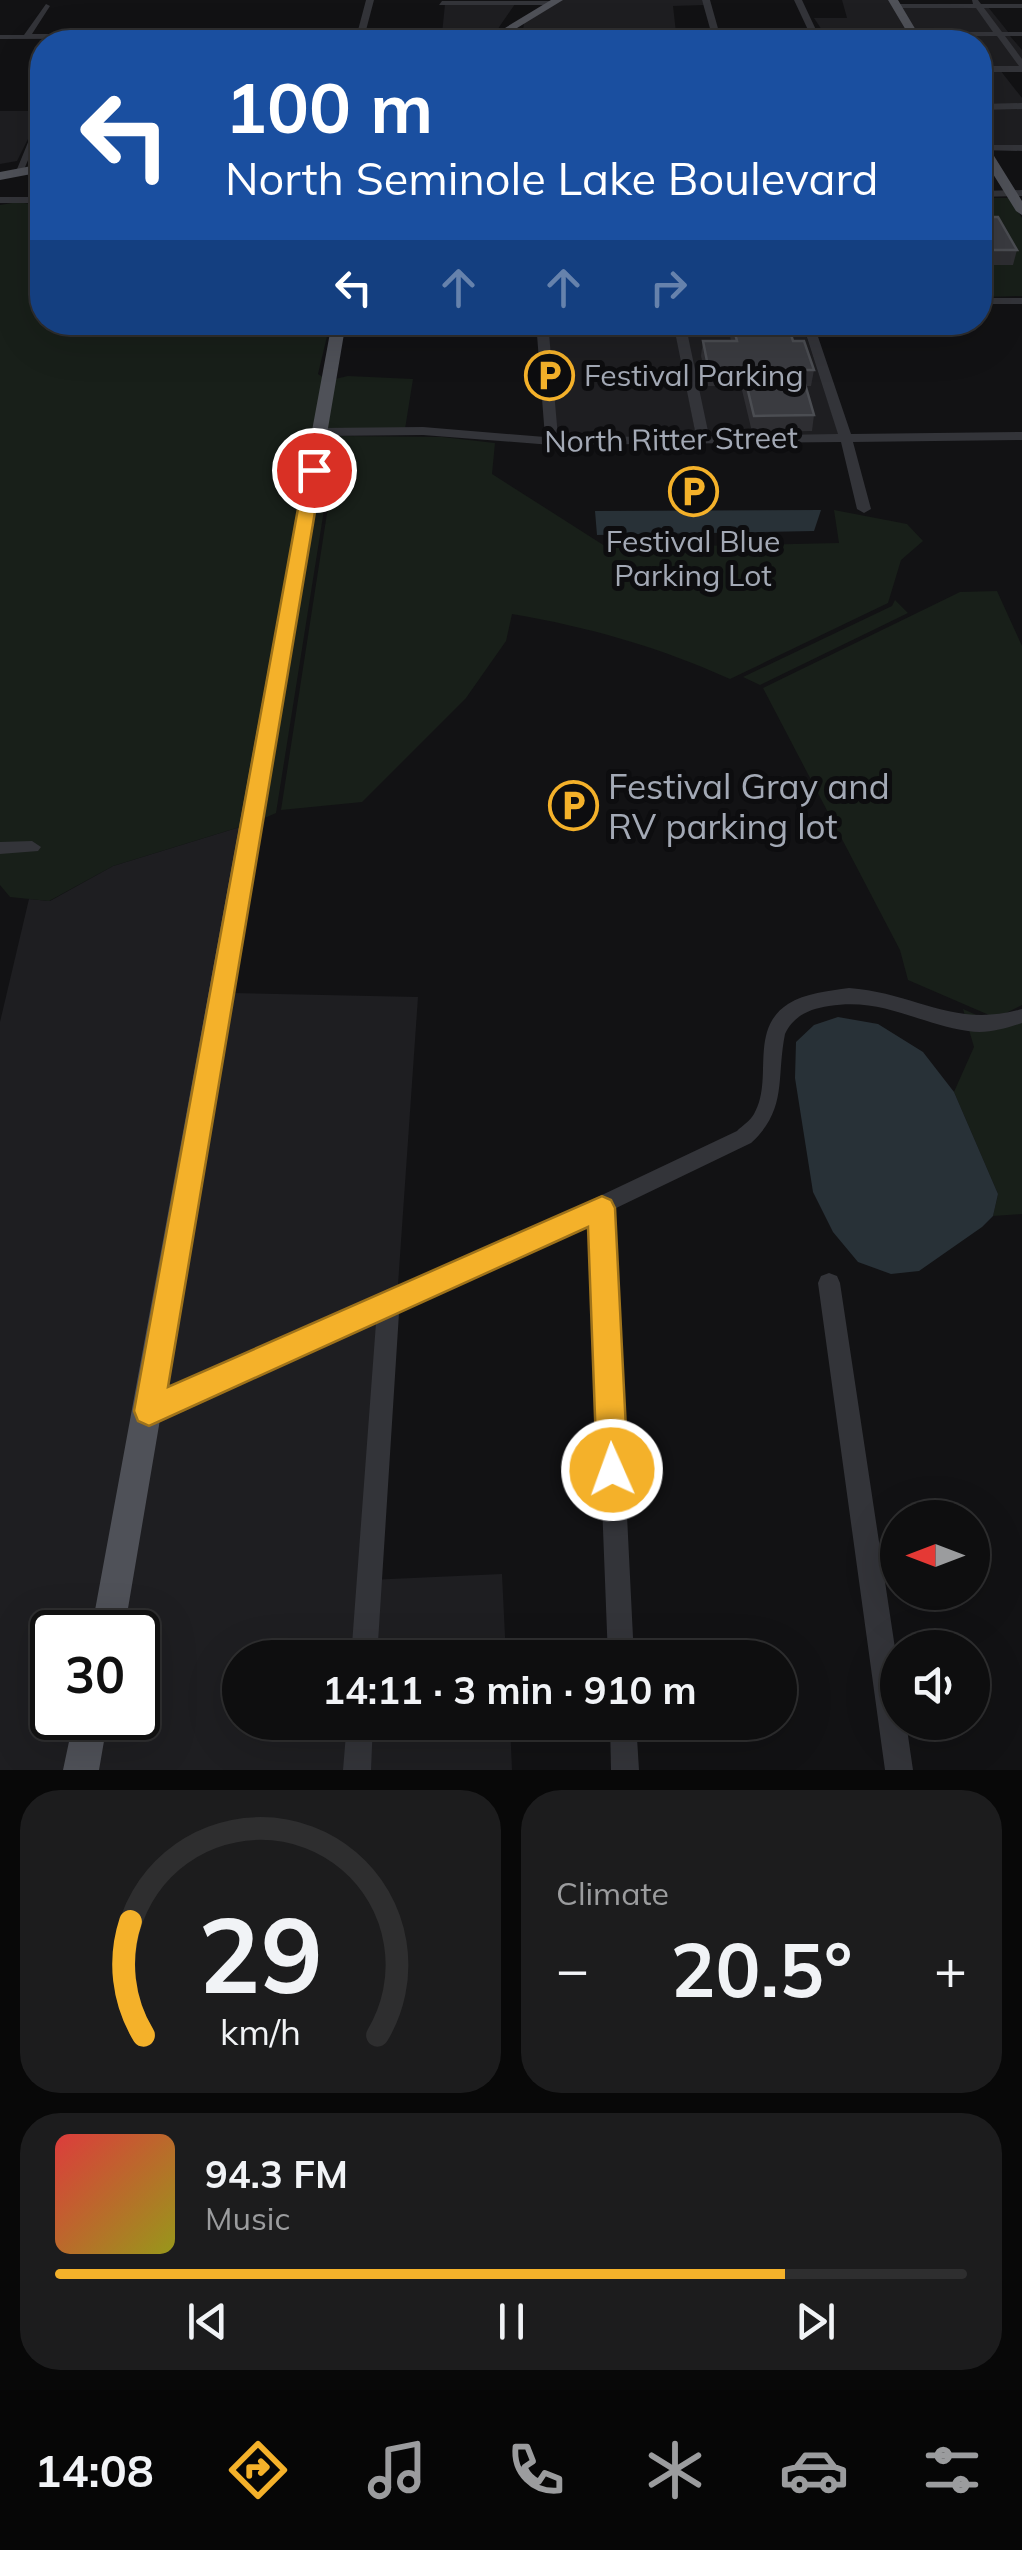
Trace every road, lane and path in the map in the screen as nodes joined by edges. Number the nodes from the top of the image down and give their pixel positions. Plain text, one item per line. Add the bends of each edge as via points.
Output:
1 (370, 0) edge
2 (706, 0) edge
3 (798, 0) edge
4 (442, 1) edge
5 (520, 1) edge
6 (555, 2) edge
7 (895, 3) edge
8 (977, 3) edge
9 (46, 6) dead end
10 (1022, 6) edge
11 (440, 14) dead end
12 (362, 30) edge
13 (502, 30) edge
14 (524, 30) edge
15 (715, 30) edge
16 (812, 30) edge
17 (911, 30) edge
18 (992, 34) edge
19 (999, 34) junction
20 (1022, 34) edge
21 (0, 36) edge
22 (26, 36) junction
23 (30, 36) edge
24 (1022, 67) edge
25 (992, 68) edge
26 (1022, 106) edge
27 (992, 107) edge
28 (30, 142) edge
29 (992, 146) edge
30 (1022, 148) edge
31 (25, 152) junction
32 (30, 155) edge
33 (992, 160) edge
34 (30, 166) edge
35 (18, 170) junction
36 (0, 173) edge
37 (1017, 193) edge
38 (992, 194) edge
39 (0, 200) edge
40 (30, 200) edge
41 (1022, 210) edge
42 (1022, 300) edge
43 (992, 301) edge
44 (338, 335) edge
45 (543, 335) edge
46 (682, 335) edge
47 (811, 335) edge
48 (320, 432) junction
49 (1022, 436) edge
50 (702, 438) junction
51 (846, 438) junction
52 (552, 441) junction
53 (864, 509) dead end
54 (32, 847) dead end
55 (0, 848) edge
56 (1022, 1016) edge
57 (602, 1208) junction
58 (829, 1282) dead end
59 (388, 1307) junction
60 (149, 1411) junction
61 (111, 1610) edge
62 (365, 1640) edge
63 (619, 1640) edge
64 (87, 1740) edge
65 (359, 1740) edge
66 (624, 1740) edge
67 (81, 1770) edge
68 (357, 1770) edge
69 (625, 1770) edge
70 (899, 1770) edge

1 - 12 street
2 - 15 street
3 - 16 street
4 - 5 street
4 - 11 street
5 - 6 street
5 - 13 main road
6 - 14 main road
7 - 8 street
7 - 17 main road
8 - 10 street
8 - 19 street
9 - 22 street
18 - 19 street
19 - 20 street
19 - 24 street
21 - 22 street
22 - 23 street
24 - 25 street
26 - 27 street
28 - 31 street
29 - 30 street
31 - 32 main road
31 - 35 street
33 - 37 main road
34 - 35 main road
35 - 36 main road
37 - 38 street
37 - 41 main road
39 - 40 street
42 - 43 street
44 - 48 main road
45 - 52 street
46 - 50 street
47 - 51 street
48 - 52 street, North Ritter Street
48 - 60 main road
49 - 51 street, North Ritter Street
50 - 51 street, North Ritter Street
50 - 52 street, North Ritter Street
51 - 53 street
54 - 55 street
56 - 57 street via 988,1027 964,1025 877,994 803,1005 789,1013 773,1043 761,1121 726,1148
57 - 59 street
57 - 63 street
58 - 70 street
59 - 60 street
59 - 62 street
60 - 61 main road
64 - 67 main road
65 - 68 street
66 - 69 street

